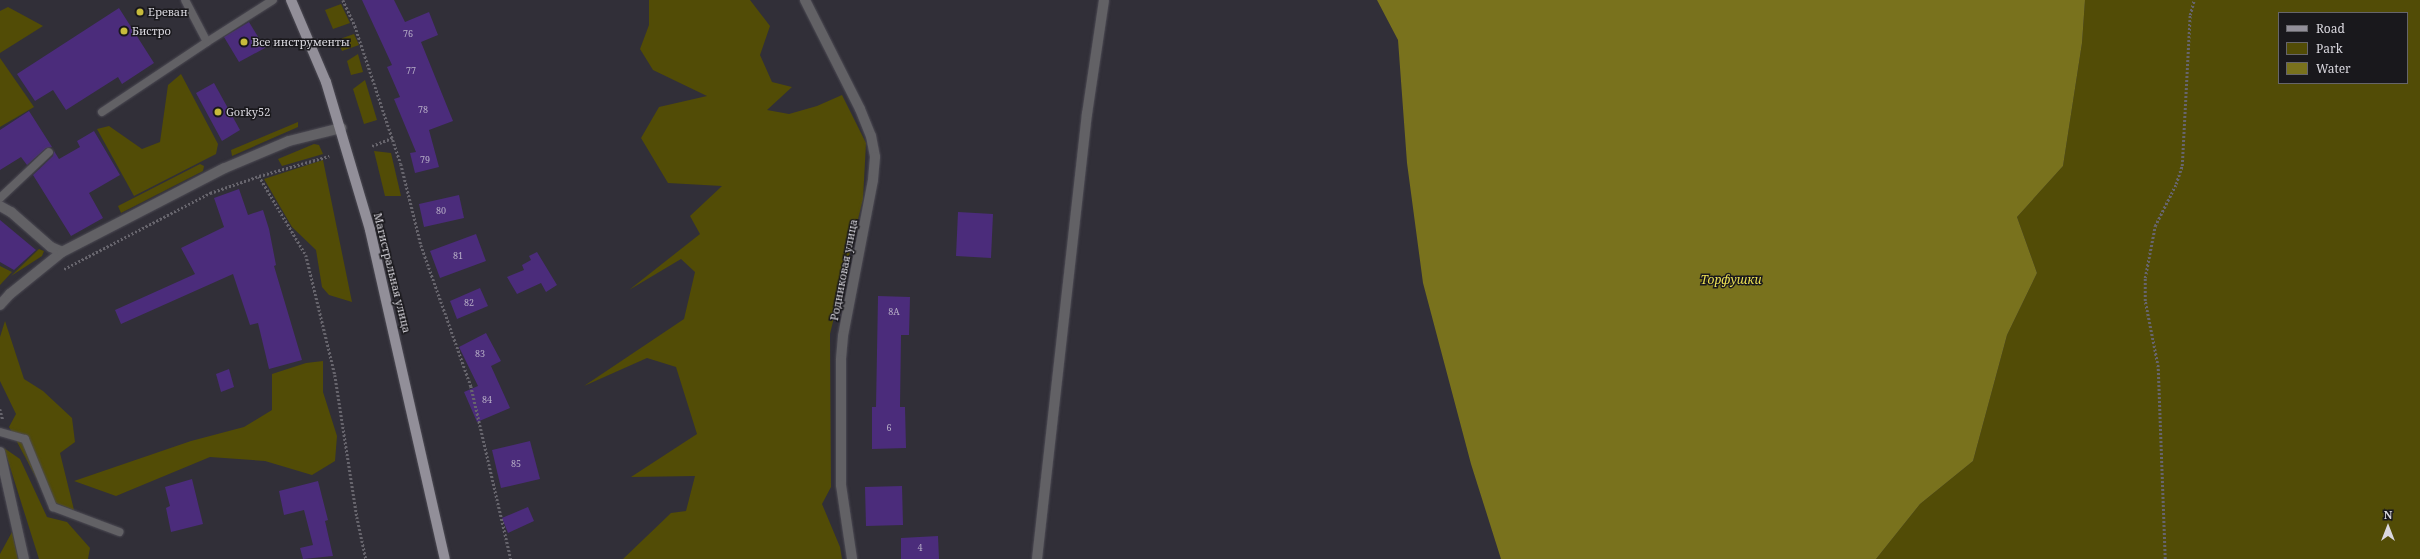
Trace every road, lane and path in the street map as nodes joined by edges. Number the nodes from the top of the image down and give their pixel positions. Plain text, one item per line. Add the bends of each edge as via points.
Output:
1 (185, 0) edge
2 (273, 0) edge
3 (291, 0) edge
4 (343, 0) edge
5 (806, 0) edge
6 (1104, 0) edge
7 (2194, 0) edge
8 (207, 42) junction
9 (102, 112) dead end
10 (341, 128) junction
11 (392, 138) junction
12 (372, 146) dead end
13 (49, 152) dead end
14 (329, 156) dead end
15 (259, 176) junction
16 (0, 198) edge
17 (0, 206) edge
18 (62, 252) junction
19 (56, 273) dead end
20 (0, 305) edge
21 (0, 432) edge
22 (0, 452) edge
23 (2, 474) edge
24 (119, 532) dead end
25 (24, 559) edge
26 (366, 559) edge
27 (445, 559) edge
28 (511, 559) edge
29 (852, 559) edge
30 (1037, 559) edge
31 (2165, 559) edge

1 - 8 lane
2 - 8 lane
3 - 10 main road, Магистральная улица via 326,82
4 - 11 path via 355,26
5 - 29 street, Родниковая улица via 860,110 871,136 875,157 841,360 841,485
6 - 30 street via 1088,114
7 - 31 path via 2190,15 2182,166 2155,226 2145,278 2145,301 2158,367
8 - 9 lane
10 - 18 street via 289,141 225,168
10 - 27 main road, Магистральная улица via 370,230
11 - 12 path
11 - 28 path via 401,164 420,245 471,386
13 - 16 lane
14 - 15 path
15 - 19 path via 210,193
15 - 26 path via 306,254 335,375
17 - 18 street via 11,212 51,247
18 - 20 street
21 - 24 lane via 25,439 53,506
22 - 23 street
23 - 25 street

